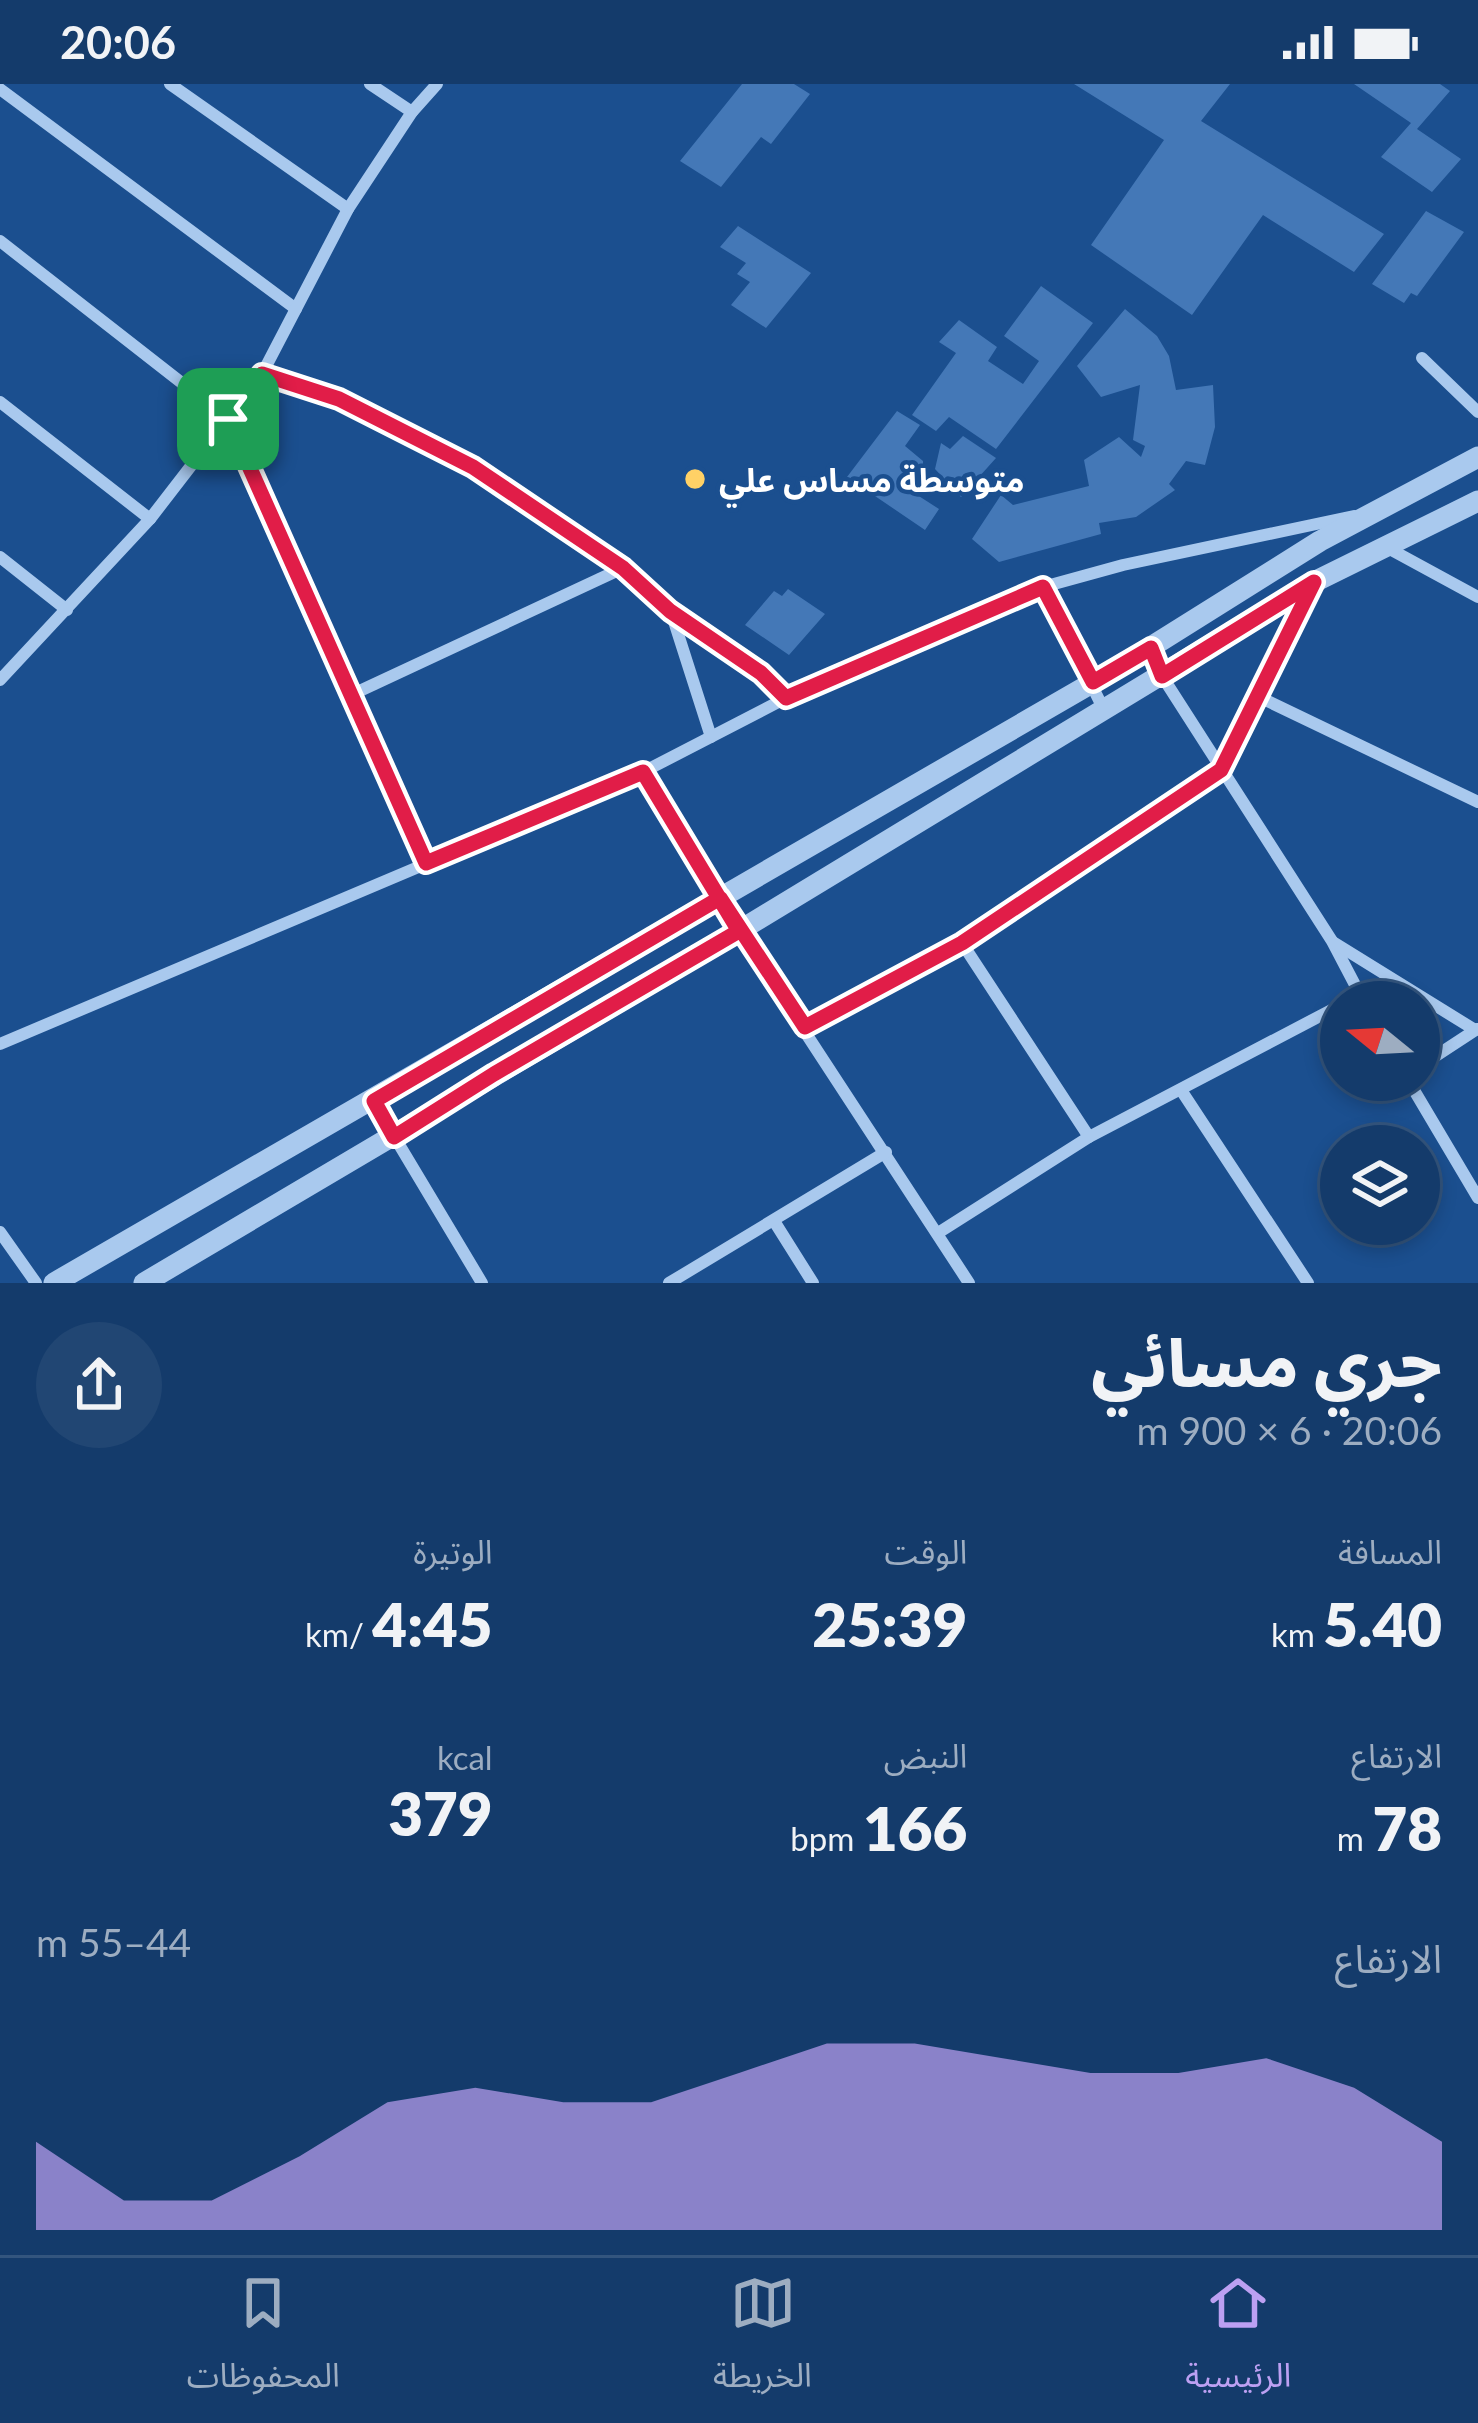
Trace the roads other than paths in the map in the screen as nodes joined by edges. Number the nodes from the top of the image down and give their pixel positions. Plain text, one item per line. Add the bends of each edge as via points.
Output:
1 (170, 84) edge
2 (370, 84) edge
3 (437, 84) edge
4 (0, 88) edge
5 (412, 112) junction
6 (348, 209) junction
7 (0, 241) edge
8 (296, 309) junction
9 (1422, 358) dead end
10 (262, 374) junction
11 (0, 402) edge
12 (1478, 412) edge
13 (228, 419) junction
14 (1478, 458) edge
15 (1478, 501) edge
16 (1379, 510) junction
17 (150, 519) junction
18 (1384, 546) junction
19 (0, 557) edge
20 (623, 568) junction
21 (1314, 582) junction
22 (1043, 587) junction
23 (1478, 597) edge
24 (67, 610) junction
25 (670, 611) junction
26 (1151, 648) junction
27 (1162, 676) junction
28 (0, 680) edge
29 (1093, 682) junction
30 (351, 694) junction
31 (1257, 696) junction
32 (786, 698) junction
33 (1104, 710) junction
34 (711, 737) junction
35 (1221, 770) junction
36 (643, 772) junction
37 (1478, 802) edge
38 (426, 863) junction
39 (720, 898) junction
40 (739, 931) junction
41 (1332, 941) junction
42 (962, 943) junction
43 (577, 978) junction
44 (1346, 981) edge
45 (598, 1012) junction
46 (1320, 1018) edge
47 (805, 1027) junction
48 (1476, 1029) edge
49 (0, 1044) edge
50 (1440, 1053) edge
51 (1181, 1090) junction
52 (374, 1101) junction
53 (1420, 1101) edge
54 (394, 1137) junction
55 (1089, 1137) junction
56 (886, 1152) junction
57 (1478, 1198) edge
58 (774, 1221) junction
59 (0, 1232) edge
60 (938, 1233) junction
61 (36, 1283) edge
62 (55, 1283) edge
63 (144, 1283) edge
64 (482, 1283) edge
65 (669, 1283) edge
66 (813, 1283) edge
67 (969, 1283) edge
68 (1308, 1283) edge

1 - 6 street
2 - 5 street
3 - 5 street
4 - 8 street
5 - 6 street
6 - 8 street
7 - 13 street
8 - 10 street
9 - 12 street
10 - 13 street
10 - 20 street via 339,399 473,467
11 - 17 street
13 - 17 street
13 - 30 street
14 - 16 street
15 - 18 street
16 - 22 street
16 - 26 street
17 - 24 street
18 - 21 street
18 - 23 street
19 - 24 street
20 - 25 street
20 - 30 street
21 - 27 street
21 - 31 street
22 - 29 street
22 - 32 street
24 - 28 street
25 - 32 street
25 - 34 street
26 - 27 street
26 - 29 street
27 - 33 street
27 - 35 street
29 - 33 street
29 - 39 street
30 - 38 street
31 - 35 street
31 - 37 street
32 - 34 street
33 - 40 street
34 - 36 street
35 - 41 street
35 - 42 street
36 - 38 street
36 - 39 street
38 - 49 street
39 - 40 street
39 - 43 street
40 - 45 street
40 - 47 street
41 - 44 street
41 - 48 street
42 - 47 street
42 - 55 street
43 - 45 street
43 - 52 street
45 - 54 street
46 - 51 street
47 - 56 street
48 - 50 street
51 - 55 street
51 - 68 street
52 - 54 street
52 - 62 street
53 - 57 street
54 - 63 street
54 - 64 street
55 - 60 street
56 - 58 street
56 - 60 street
58 - 65 street
58 - 66 street
59 - 61 street
60 - 67 street

